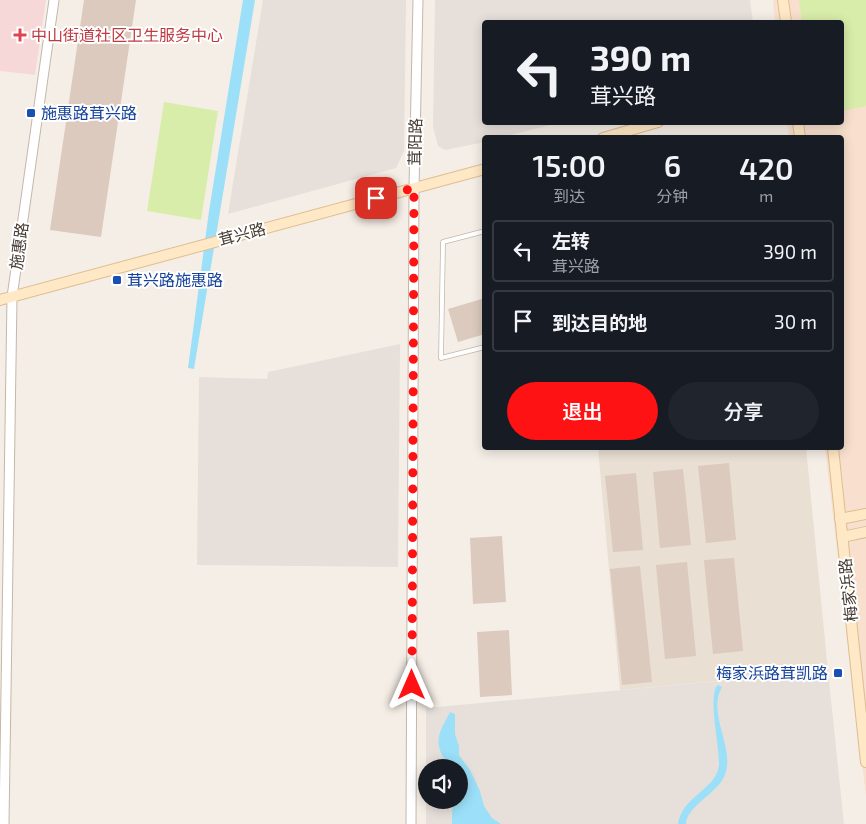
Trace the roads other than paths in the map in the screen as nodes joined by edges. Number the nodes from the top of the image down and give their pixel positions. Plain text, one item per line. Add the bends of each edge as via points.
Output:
1 (54, 0) edge
2 (418, 0) edge
3 (783, 0) edge
4 (786, 20) edge
5 (648, 125) edge
6 (613, 135) edge
7 (482, 170) edge
8 (414, 188) junction
9 (482, 232) edge
10 (12, 297) junction
11 (0, 300) edge
12 (482, 348) edge
13 (833, 450) edge
14 (866, 514) edge
15 (840, 519) junction
16 (866, 532) edge
17 (842, 537) junction
18 (866, 762) edge
19 (4, 824) edge
20 (411, 824) edge

1 - 10 street, 施惠路
2 - 8 street, 茸阳路
3 - 4 main road
5 - 6 main road
7 - 8 main road, 茸兴路
8 - 10 main road, 茸兴路
8 - 20 street, 茸阳路
9 - 12 lane via 442,242 441,358
10 - 11 main road, 茸兴路
10 - 19 street, 施惠路
13 - 15 main road, 梅家浜路
14 - 15 main road
15 - 17 main road, 梅家浜路
16 - 17 main road
17 - 18 main road, 梅家浜路

